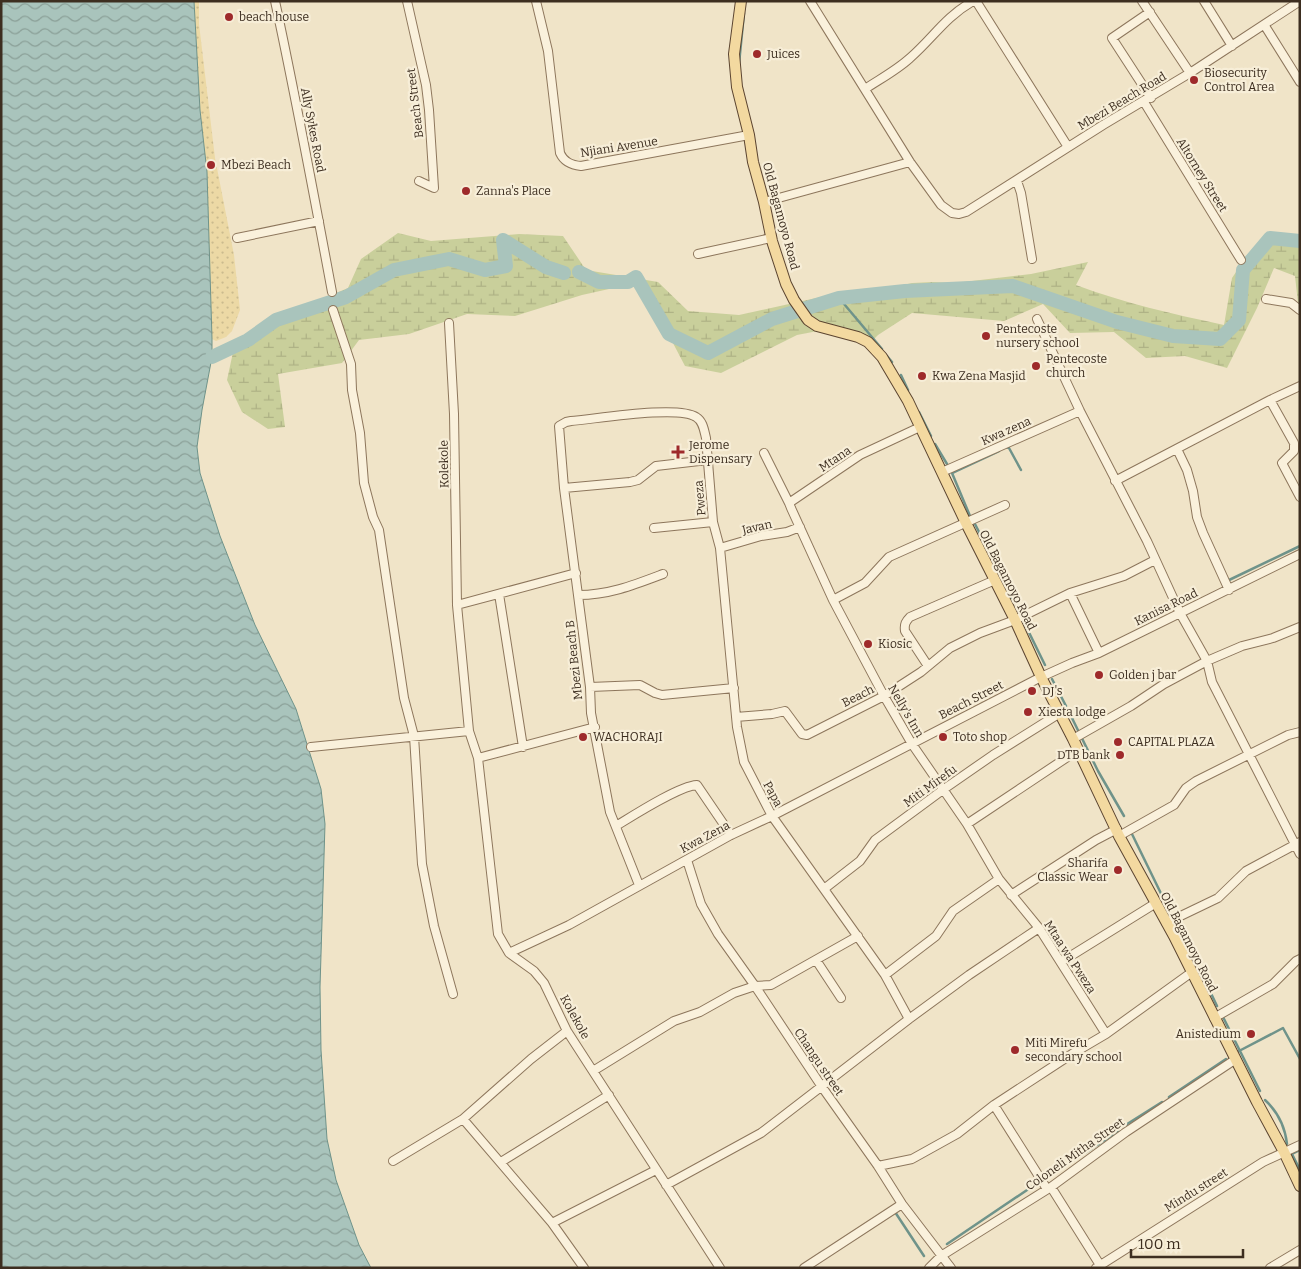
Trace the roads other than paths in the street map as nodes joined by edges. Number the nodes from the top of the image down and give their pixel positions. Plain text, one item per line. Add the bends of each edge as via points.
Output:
1 (275, 1) edge
2 (407, 1) edge
3 (536, 1) edge
4 (741, 1) edge
5 (810, 1) edge
6 (974, 1) edge
7 (1142, 1) edge
8 (1204, 1) edge
9 (1300, 2) edge
10 (1150, 12) junction
11 (1265, 26) junction
12 (1232, 46) junction
13 (1190, 73) junction
14 (1300, 82) edge
15 (865, 89) junction
16 (1147, 100) junction
17 (749, 135) junction
18 (1068, 147) junction
19 (910, 162) junction
20 (1017, 181) junction
21 (419, 182) dead end
22 (764, 202) junction
23 (319, 220) junction
24 (237, 238) dead end
25 (771, 238) junction
26 (698, 254) dead end
27 (1032, 259) dead end
28 (1241, 260) dead end
29 (332, 292) dead end
30 (1266, 299) dead end
31 (333, 310) dead end
32 (1300, 310) edge
33 (1037, 319) dead end
34 (449, 323) dead end
35 (1300, 386) edge
36 (1270, 400) junction
37 (1080, 411) junction
38 (559, 426) joint
39 (920, 428) junction
40 (1177, 448) junction
41 (764, 453) dead end
42 (708, 460) junction
43 (942, 472) junction
44 (1115, 481) junction
45 (564, 488) junction
46 (1300, 497) edge
47 (789, 503) junction
48 (1005, 505) dead end
49 (713, 522) junction
50 (966, 522) junction
51 (800, 527) junction
52 (654, 528) dead end
53 (720, 548) junction
54 (1300, 554) edge
55 (1155, 560) junction
56 (576, 573) junction
57 (663, 574) dead end
58 (995, 580) junction
59 (1229, 590) junction
60 (1070, 593) junction
61 (499, 594) junction
62 (578, 595) junction
63 (833, 600) junction
64 (457, 605) junction
65 (1180, 613) junction
66 (1016, 620) junction
67 (1300, 627) edge
68 (1099, 653) junction
69 (1207, 661) junction
70 (928, 666) junction
71 (1041, 677) junction
72 (590, 687) junction
73 (734, 688) junction
74 (884, 696) junction
75 (1060, 713) junction
76 (736, 717) junction
77 (595, 727) junction
78 (469, 731) junction
79 (1300, 732) edge
80 (414, 736) junction
81 (1073, 739) junction
82 (912, 744) junction
83 (311, 747) dead end
84 (523, 747) junction
85 (1078, 750) junction
86 (1248, 755) junction
87 (478, 758) junction
88 (944, 789) junction
89 (772, 816) junction
90 (967, 824) junction
91 (616, 826) junction
92 (1118, 832) junction
93 (731, 835) junction
94 (1297, 843) edge
95 (1300, 854) edge
96 (686, 860) junction
97 (1000, 879) junction
98 (639, 885) junction
99 (824, 889) junction
100 (1011, 895) junction
101 (1156, 903) junction
102 (1166, 922) junction
103 (1039, 928) junction
104 (858, 936) junction
105 (509, 953) junction
106 (1300, 959) edge
107 (816, 960) junction
108 (1061, 962) junction
109 (1192, 972) junction
110 (885, 974) junction
111 (755, 986) junction
112 (453, 994) dead end
113 (841, 998) dead end
114 (1214, 1018) junction
115 (909, 1019) junction
116 (567, 1030) junction
117 (1106, 1034) junction
118 (1236, 1059) junction
119 (593, 1071) junction
120 (822, 1088) junction
121 (609, 1095) junction
122 (994, 1105) junction
123 (463, 1119) junction
124 (1300, 1145) edge
125 (1284, 1152) junction
126 (393, 1161) dead end
127 (501, 1162) junction
128 (878, 1166) junction
129 (656, 1170) junction
130 (666, 1185) junction
131 (1300, 1186) edge
132 (1049, 1188) junction
133 (902, 1204) junction
134 (552, 1223) junction
135 (1300, 1250) edge
136 (941, 1256) junction
137 (1098, 1266) edge
138 (584, 1268) edge
139 (720, 1268) edge
140 (804, 1268) edge
141 (929, 1268) edge
142 (950, 1268) edge
143 (1270, 1268) edge

1 - 23 street, Ally Sykes Road
2 - 21 street, Beach Street via 426,85 434,188
3 - 17 street, Njiani Avenue via 548,51 560,153 568,162 581,166
4 - 17 main road, Old Bagamoyo Road via 735,71
5 - 15 street
6 - 15 street via 941,24 902,65
6 - 18 street
7 - 10 street
8 - 12 street
9 - 11 street, Mbezi Beach Road
10 - 13 street
10 - 16 street, Altorney Street via 1112,38
11 - 12 street, Mbezi Beach Road
11 - 14 street
12 - 13 street, Mbezi Beach Road
13 - 16 street, Mbezi Beach Road
15 - 19 street
16 - 18 street, Mbezi Beach Road
16 - 28 street, Altorney Street
17 - 22 main road, Old Bagamoyo Road
18 - 20 street, Mbezi Beach Road
19 - 20 street, Mbezi Beach Road via 941,205 952,213 966,212
19 - 22 street
20 - 27 street
22 - 25 main road, Old Bagamoyo Road
23 - 24 street
23 - 29 street, Ally Sykes Road
25 - 26 street
25 - 39 main road, Old Bagamoyo Road via 786,284 808,320 816,326 868,342 882,357
30 - 32 street via 1291,302
31 - 80 street via 351,364 364,483 379,530 404,698
33 - 37 street
34 - 64 street, Kolekole
35 - 36 street
36 - 40 street
36 - 46 street via 1294,443 1294,451 1282,463
37 - 43 street, Kwa zena
37 - 44 street
38 - 42 street, Pweza via 571,421 640,414 690,414 697,417 703,426
38 - 45 street, Mbezi Beach B
39 - 43 main road, Old Bagamoyo Road
39 - 47 street, Mtana via 860,455
40 - 44 street
40 - 59 street via 1187,470 1197,517
41 - 47 street
42 - 45 street via 656,466 630,482
42 - 49 street, Pweza
43 - 50 main road, Old Bagamoyo Road
44 - 55 street
45 - 56 street, Mbezi Beach B
47 - 51 street
48 - 50 street
49 - 52 street
49 - 53 street, Pweza
50 - 58 main road, Old Bagamoyo Road
50 - 63 street via 889,557 865,583
51 - 53 street, Javan
51 - 63 street, Nelly's Inn
53 - 73 street, Pweza
54 - 59 street, Kanisa Road
55 - 60 street, Beach via 1124,576
55 - 65 street
56 - 61 street
56 - 62 street, Mbezi Beach B
57 - 62 street via 624,589
58 - 66 main road, Old Bagamoyo Road
58 - 70 street via 906,621 905,630
59 - 65 street, Kanisa Road
60 - 66 street, Beach
60 - 68 street
61 - 64 street
61 - 84 street
62 - 72 street, Mbezi Beach B
63 - 74 street, Nelly's Inn
64 - 78 street, Kolekole
65 - 68 street, Kanisa Road
65 - 69 street
66 - 70 street, Beach via 950,648
66 - 71 main road, Old Bagamoyo Road
67 - 69 street
68 - 71 street, Kanisa Road
69 - 81 street
69 - 86 street via 1212,682
70 - 74 street, Beach
71 - 75 main road, Old Bagamoyo Road
71 - 82 street, Beach Street
72 - 73 street via 640,685 662,695
72 - 77 street, Mbezi Beach B
73 - 76 street, Papa
74 - 76 street, Beach via 806,735 785,711
74 - 82 street, Nelly's Inn
75 - 81 main road, Old Bagamoyo Road
75 - 88 street, Miti Mirefu
76 - 89 street, Papa via 744,762
77 - 84 street
77 - 91 street, Mbezi Beach B via 610,812
78 - 80 street
78 - 87 street, Kolekole
79 - 86 street
80 - 83 street
80 - 112 street via 422,864 434,926
81 - 85 main road, Old Bagamoyo Road
82 - 88 street, Nelly's Inn
82 - 89 street, Kwa Zena
84 - 87 street
85 - 90 street
85 - 92 main road, Old Bagamoyo Road
86 - 92 street via 1196,781 1186,788 1174,805
86 - 94 street
87 - 105 street, Kolekole via 498,934
88 - 90 street, Nelly's Inn
88 - 99 street, Miti Mirefu via 875,840 860,861
89 - 93 street, Kwa Zena
89 - 99 street, Papa
90 - 97 street, Nelly's Inn
91 - 93 street via 667,796 697,784
91 - 98 street, Mbezi Beach B
92 - 100 street via 1096,840
92 - 101 main road, Old Bagamoyo Road
93 - 96 street, Kwa Zena
94 - 95 street
94 - 102 street via 1246,870 1218,898
96 - 98 street, Kwa Zena
96 - 111 street, Changu street via 701,904
97 - 100 street, Nelly's Inn
97 - 110 street via 953,911 936,936
98 - 105 street, Kwa Zena via 569,925
99 - 104 street, Papa
100 - 103 street, Mtaa wa Pweza
101 - 102 main road, Old Bagamoyo Road
101 - 108 street
102 - 109 main road, Old Bagamoyo Road
103 - 108 street, Mtaa wa Pweza
103 - 115 street
104 - 107 street
104 - 110 street, Papa
105 - 116 street, Kolekole via 534,971 544,983
106 - 114 street via 1273,984
107 - 111 street via 771,985
107 - 113 street
108 - 117 street, Mtaa wa Pweza
109 - 114 main road, Old Bagamoyo Road
109 - 117 street
110 - 115 street, Papa
111 - 119 street via 674,1021
111 - 120 street, Changu street
114 - 118 main road, Old Bagamoyo Road
115 - 120 street
116 - 119 street, Kolekole
116 - 123 street
117 - 122 street
118 - 125 main road, Old Bagamoyo Road
118 - 132 street, Coloneli Mitha Street
119 - 121 street, Kolekole
120 - 128 street, Changu street
120 - 130 street via 761,1133
121 - 127 street
121 - 129 street, Kolekole
122 - 128 street via 957,1134 912,1158
122 - 132 street
123 - 126 street
123 - 127 street
124 - 125 street, Mindu street
125 - 131 main road, Old Bagamoyo Road
125 - 137 street, Mindu street via 1262,1162
127 - 134 street
128 - 133 street, Changu street
129 - 130 street, Kolekole
129 - 134 street
130 - 139 street, Kolekole
132 - 136 street, Coloneli Mitha Street
132 - 137 street
133 - 136 street, Changu street
133 - 140 street
134 - 138 street
135 - 143 street
136 - 141 street, Coloneli Mitha Street
136 - 142 street, Changu street

